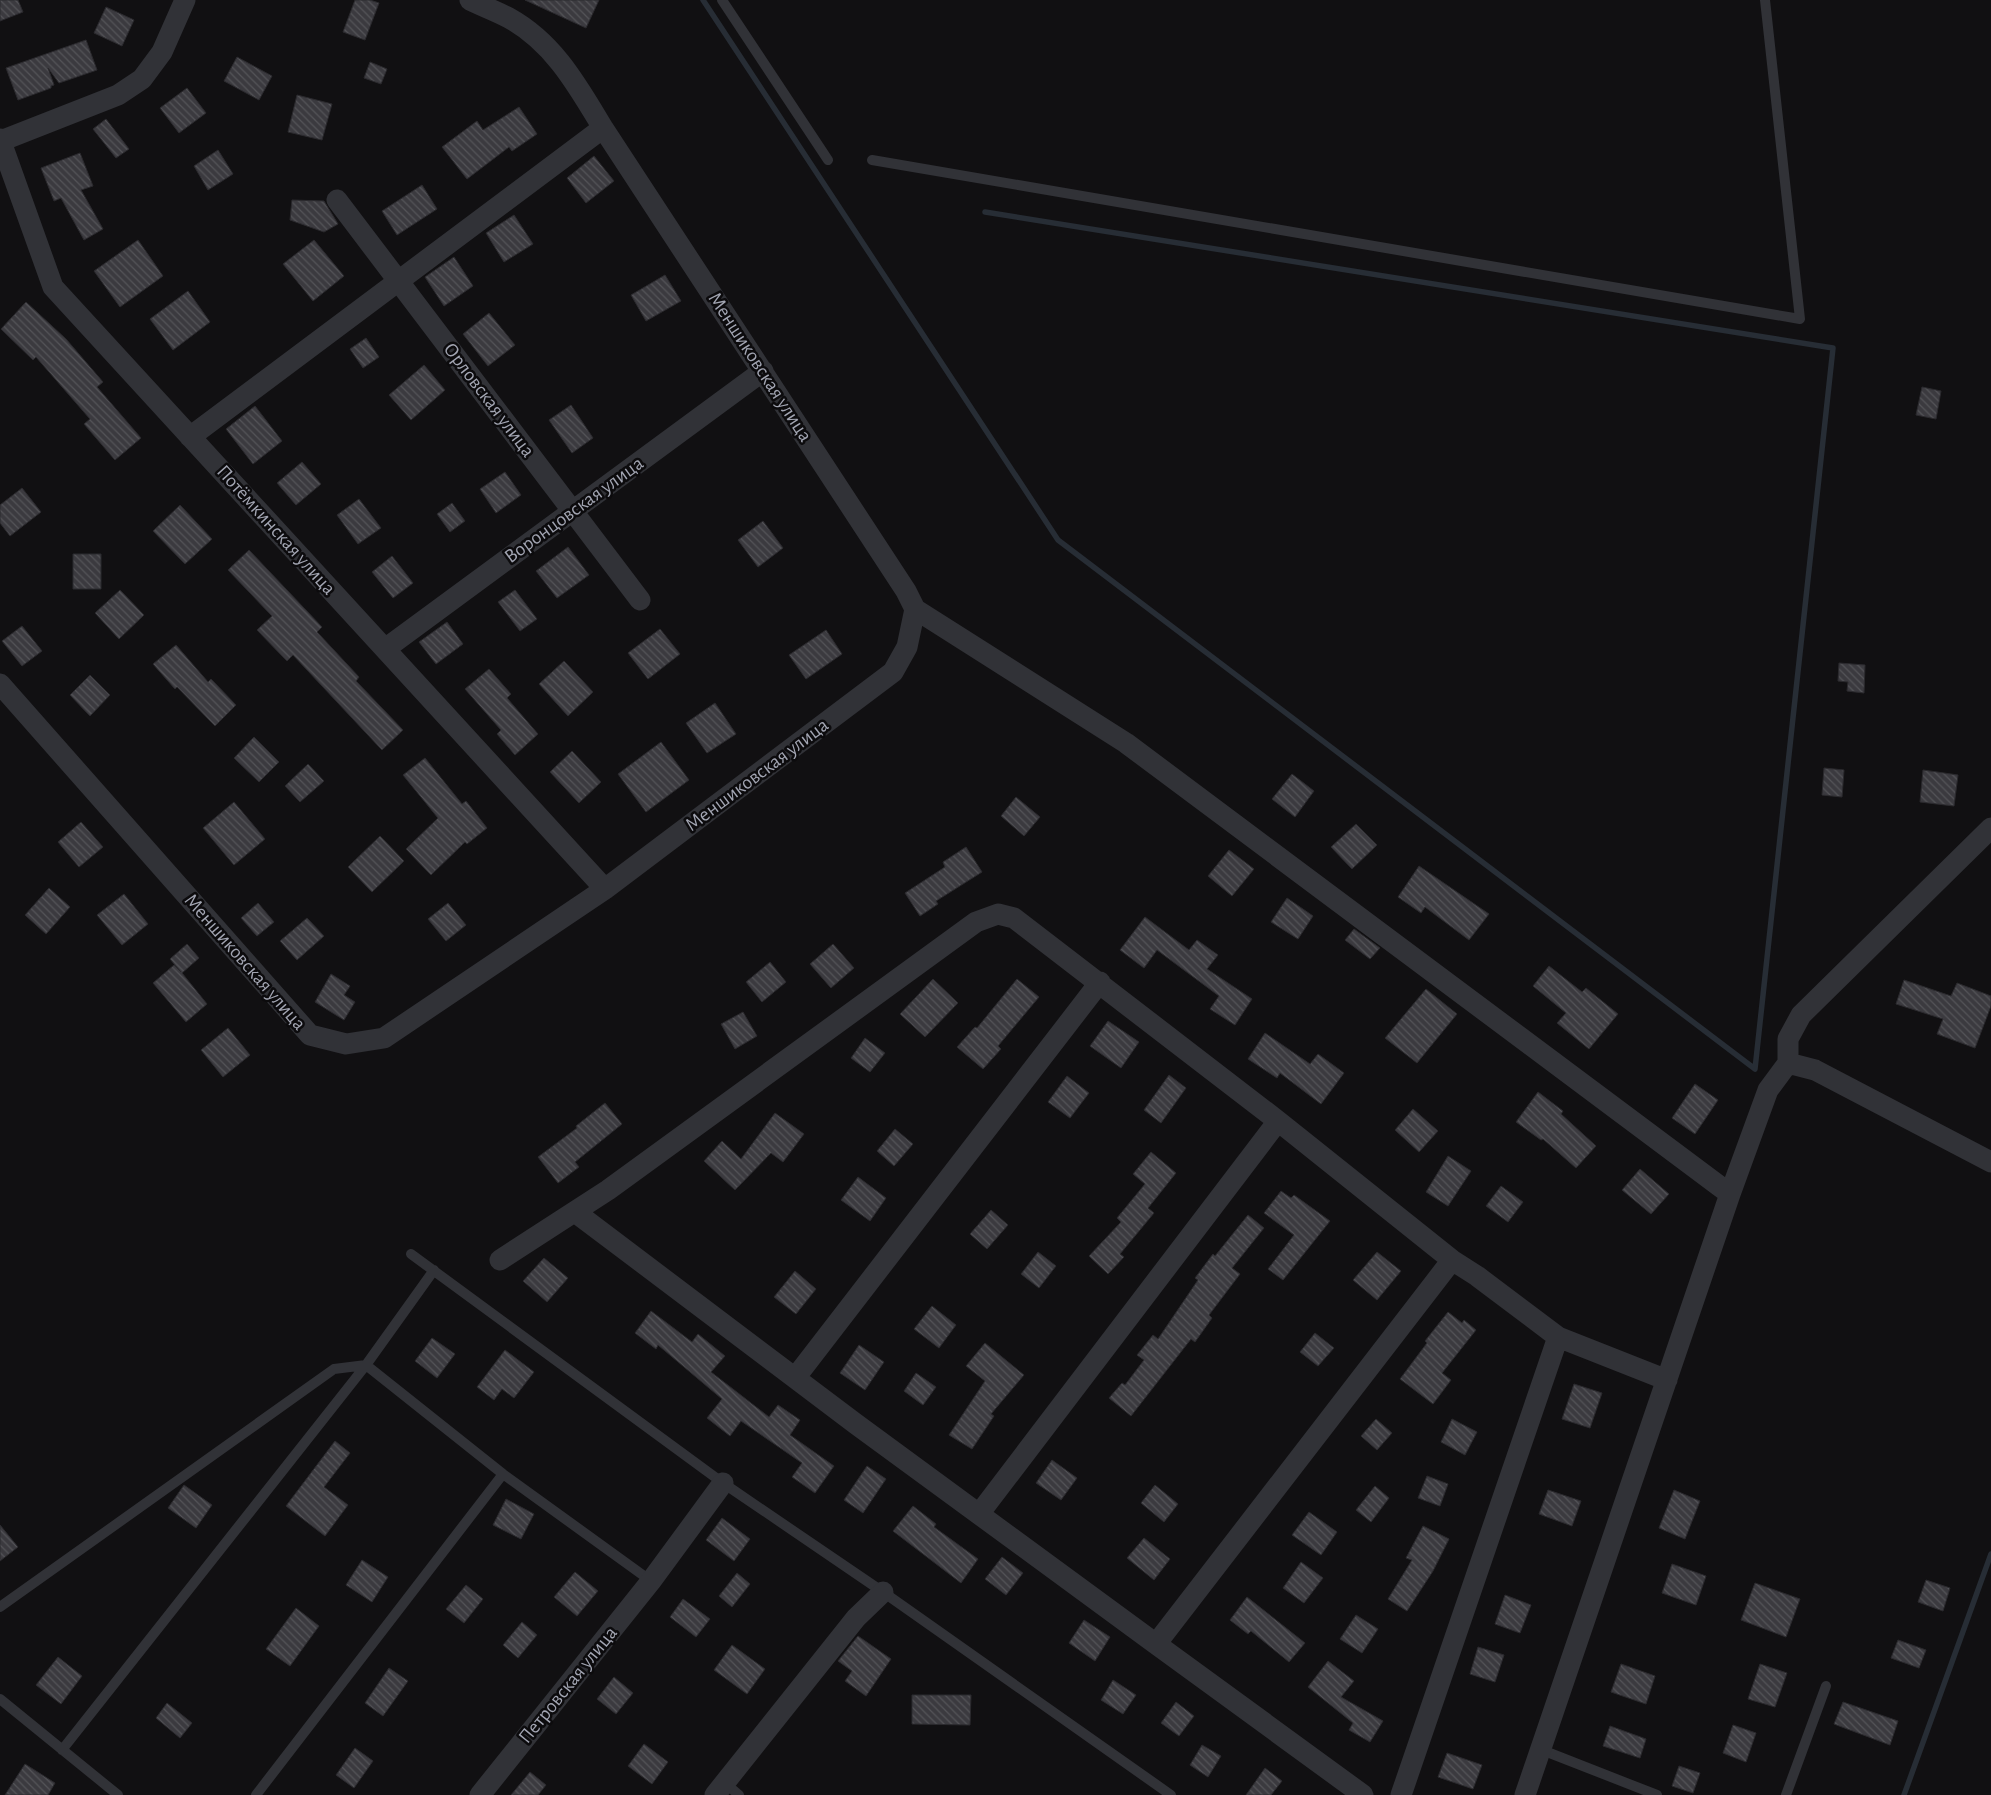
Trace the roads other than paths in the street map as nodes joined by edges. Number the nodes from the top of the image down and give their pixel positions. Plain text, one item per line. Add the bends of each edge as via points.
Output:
1 (185, 0) edge
2 (470, 0) edge
3 (722, 0) edge
4 (1765, 0) edge
5 (603, 128) junction
6 (0, 140) edge
7 (828, 160) dead end
8 (872, 160) dead end
9 (337, 200) dead end
10 (398, 281) junction
11 (763, 372) junction
12 (190, 437) junction
13 (574, 511) junction
14 (640, 600) dead end
15 (915, 608) junction
16 (385, 649) junction
17 (0, 684) edge
18 (1991, 828) edge
19 (605, 889) junction
20 (1100, 982) junction
21 (1788, 1063) junction
22 (1278, 1121) junction
23 (1991, 1162) edge
24 (1730, 1194) junction
25 (575, 1212) junction
26 (412, 1254) dead end
27 (500, 1260) dead end
28 (1452, 1260) junction
29 (434, 1270) junction
30 (1558, 1337) junction
31 (366, 1365) junction
32 (795, 1378) junction
33 (1667, 1380) junction
34 (503, 1474) junction
35 (723, 1482) junction
36 (979, 1514) junction
37 (653, 1578) junction
38 (883, 1592) junction
39 (0, 1607) edge
40 (1156, 1644) junction
41 (1826, 1686) dead end
42 (0, 1699) edge
43 (62, 1750) junction
44 (1542, 1750) junction
45 (726, 1791) edge
46 (118, 1795) edge
47 (256, 1795) edge
48 (480, 1795) edge
49 (1171, 1795) edge
50 (1363, 1795) edge
51 (1401, 1795) edge
52 (1525, 1795) edge
53 (1657, 1795) edge
54 (1786, 1795) edge

1 - 6 street via 162,52 142,79 118,95
2 - 5 street, Меншиковская улица via 509,18 540,40 568,72
3 - 7 lane
4 - 8 lane via 1800,319
5 - 10 street
5 - 11 street, Меншиковская улица
6 - 12 street, Потёмкинская улица via 53,287
9 - 10 street, Орловская улица
10 - 12 street
10 - 13 street, Орловская улица
11 - 13 street, Воронцовская улица
11 - 15 street, Меншиковская улица
12 - 16 street, Потёмкинская улица
13 - 14 street, Орловская улица
13 - 16 street, Воронцовская улица
15 - 19 street, Меншиковская улица via 907,647 892,672
15 - 24 street via 1126,743
16 - 19 street, Потёмкинская улица
17 - 19 street, Меншиковская улица via 310,1036 346,1044 384,1038
18 - 21 street via 1801,1015 1788,1040
20 - 22 street
20 - 25 street via 1014,918 998,914 976,922
20 - 32 street
21 - 23 street via 1815,1070
21 - 24 street via 1768,1090
22 - 28 street
22 - 36 street
24 - 33 street
25 - 27 street
25 - 32 street
26 - 29 lane
28 - 30 street
28 - 40 street
29 - 31 lane
29 - 35 lane
30 - 33 street
30 - 51 street
31 - 34 lane
31 - 39 lane via 334,1369
31 - 43 lane
32 - 36 street
33 - 44 street
34 - 37 lane
34 - 47 lane
35 - 37 street, Петровская улица
35 - 38 lane
36 - 40 street
37 - 48 street, Петровская улица
38 - 45 street via 856,1618
38 - 49 lane
40 - 50 street
41 - 54 lane
42 - 43 lane
43 - 46 lane
44 - 52 street
44 - 53 lane

